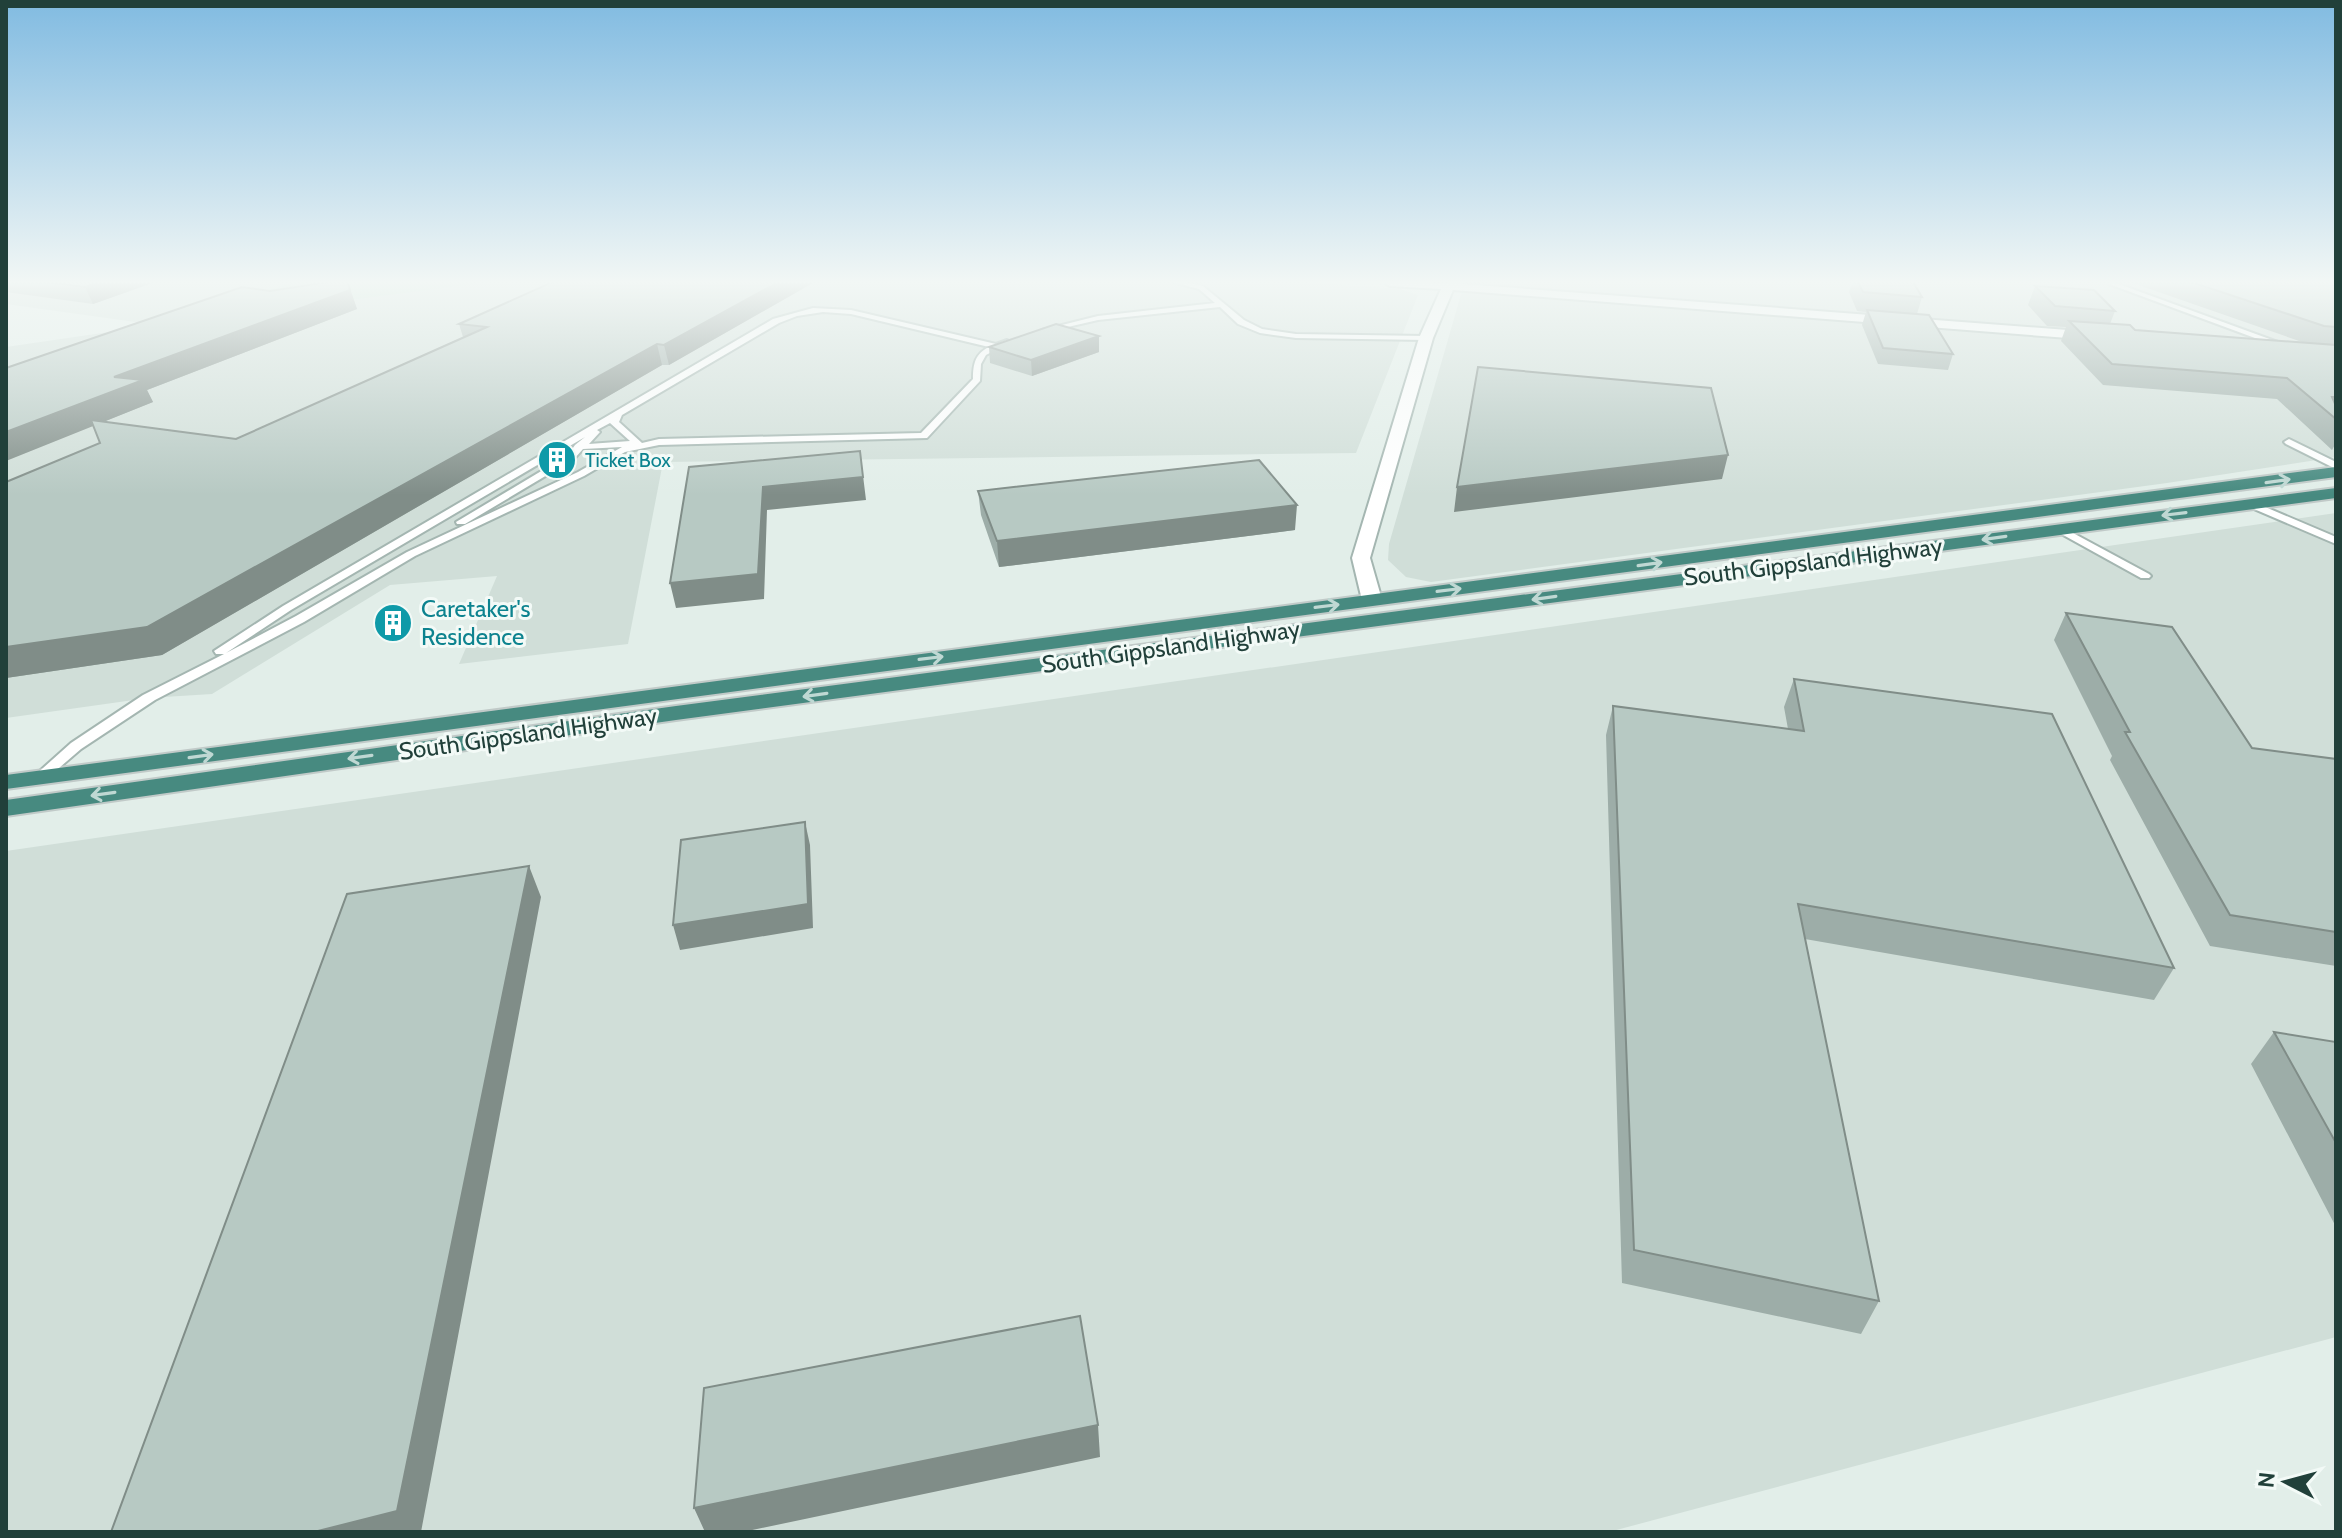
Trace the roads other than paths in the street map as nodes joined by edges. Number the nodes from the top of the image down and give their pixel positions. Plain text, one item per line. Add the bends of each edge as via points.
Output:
1 (724, 352) edge
2 (987, 352) edge
3 (1422, 352) edge
4 (618, 414) junction
5 (2289, 442) dead end
6 (589, 443) junction
7 (638, 444) junction
8 (564, 455) junction
9 (2336, 469) edge
10 (2219, 489) junction
11 (2336, 493) edge
12 (2251, 504) junction
13 (2034, 513) junction
14 (2060, 529) junction
15 (2336, 541) edge
16 (1766, 549) junction
17 (411, 554) junction
18 (1788, 566) junction
19 (2145, 576) dead end
20 (1372, 600) junction
21 (1385, 619) junction
22 (890, 674) junction
23 (148, 698) junction
24 (677, 702) junction
25 (40, 777) junction
26 (6, 782) edge
27 (13, 807) edge

1 - 4 lane
2 - 7 lane via 979,358 977,379 924,436
3 - 20 street via 1361,558
4 - 6 lane
4 - 7 lane via 614,423
4 - 8 lane
4 - 8 lane
5 - 9 lane
6 - 7 lane
6 - 8 lane
6 - 8 lane
7 - 8 lane
7 - 17 lane
8 - 17 lane
8 - 23 lane
10 -> 9 highway, South Gippsland Highway
10 - 12 highway
10 - 13 highway, South Gippsland Highway
11 - 12 highway, South Gippsland Highway
12 -> 14 highway, South Gippsland Highway
12 - 15 lane
13 - 14 highway
13 - 16 highway, South Gippsland Highway
14 -> 18 highway, South Gippsland Highway
14 - 19 lane
16 - 18 highway
20 -> 16 highway, South Gippsland Highway
17 - 23 lane
18 -> 21 highway, South Gippsland Highway
20 - 21 highway
22 -> 20 highway, South Gippsland Highway
21 - 22 highway, South Gippsland Highway
22 - 24 highway, South Gippsland Highway
23 - 25 lane
25 -> 24 highway, South Gippsland Highway
24 -> 27 highway, South Gippsland Highway
25 - 26 highway, South Gippsland Highway
25 - 27 highway

